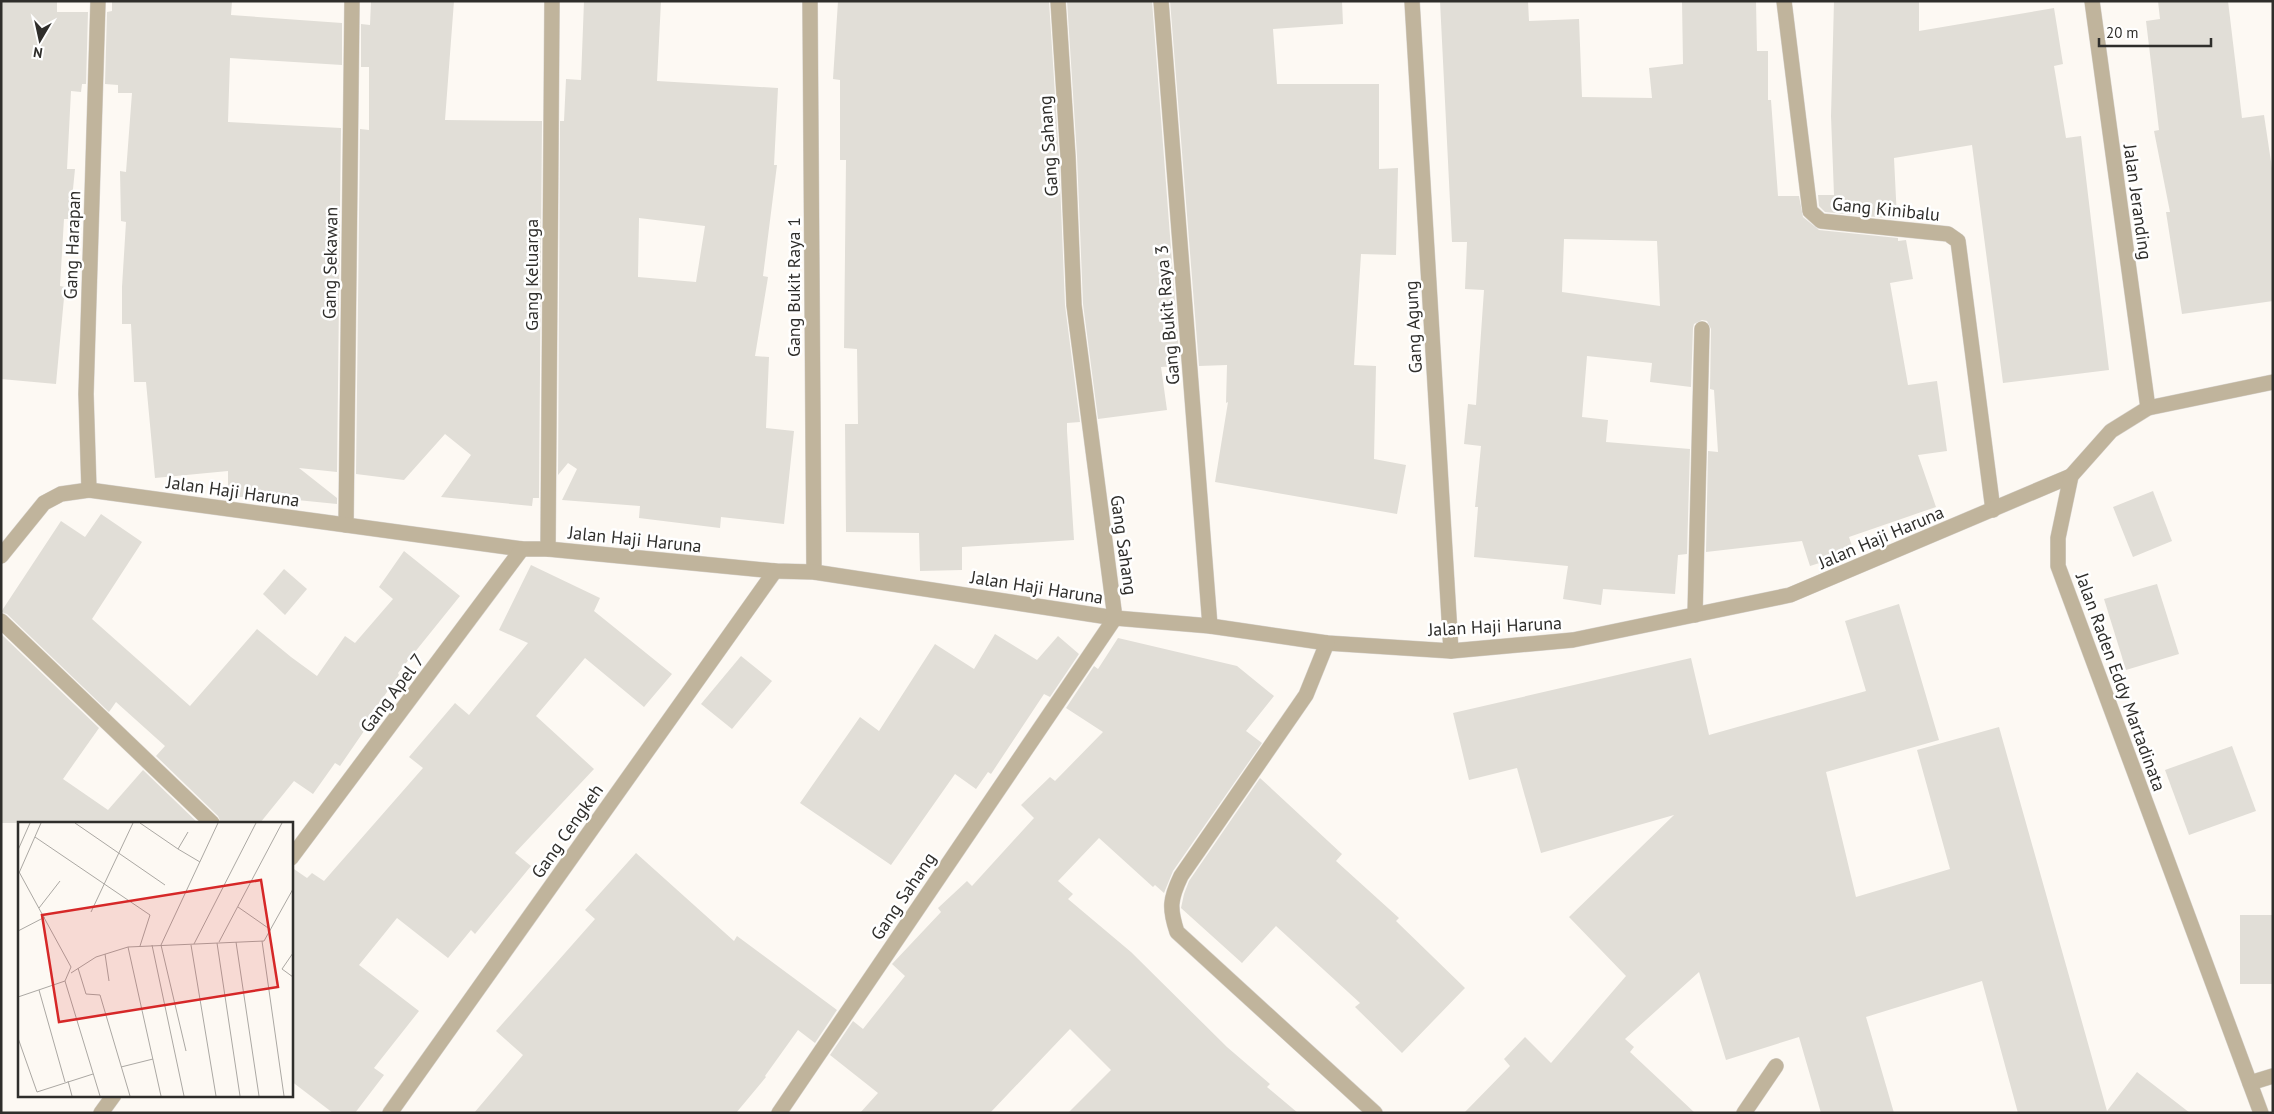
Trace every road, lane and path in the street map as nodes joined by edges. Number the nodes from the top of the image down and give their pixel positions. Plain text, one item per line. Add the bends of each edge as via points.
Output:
1 (98, 1) edge
2 (352, 1) edge
3 (552, 1) edge
4 (810, 1) edge
5 (1058, 1) edge
6 (1161, 1) edge
7 (1412, 1) edge
8 (1784, 1) edge
9 (2092, 1) edge
10 (1702, 329) dead end
11 (2273, 382) edge
12 (2148, 408) junction
13 (2071, 476) junction
14 (89, 490) junction
15 (1993, 510) junction
16 (346, 525) junction
17 (548, 549) junction
18 (522, 550) junction
19 (1, 556) edge
20 (774, 571) junction
21 (814, 572) junction
22 (1695, 614) junction
23 (1115, 618) junction
24 (1, 621) edge
25 (1210, 626) junction
26 (1327, 643) junction
27 (1451, 651) junction
28 (211, 822) edge
29 (292, 857) edge
30 (1776, 1066) dead end
31 (2273, 1076) edge
32 (2250, 1084) junction
33 (113, 1096) edge
34 (101, 1113) edge
35 (390, 1113) edge
36 (778, 1113) edge
37 (1375, 1113) edge
38 (1744, 1113) edge
39 (2261, 1113) edge

1 - 14 street, Gang Harapan via 86,394
2 - 16 street, Gang Sekawan
3 - 17 street, Gang Keluarga
4 - 21 street, Gang Bukit Raya 1
5 - 23 street, Gang Sahang via 1074,305
6 - 25 street, Gang Bukit Raya 3
7 - 27 street, Gang Agung
8 - 15 street, Gang Kinibalu via 1810,211 1821,221 1948,234 1958,240
9 - 12 street, Jalan Jeranding
10 - 22 street
11 - 12 street, Jalan Raden Eddy Martadinata
12 - 13 street, Jalan Raden Eddy Martadinata via 2111,431
13 - 15 street, Jalan Haji Haruna
13 - 32 street, Jalan Raden Eddy Martadinata via 2058,538 2058,566
14 - 16 street, Jalan Haji Haruna
14 - 19 street, Jalan Haji Haruna via 61,494 44,504
15 - 22 street, Jalan Haji Haruna via 1790,595
16 - 18 street, Jalan Haji Haruna
17 - 18 street, Jalan Haji Haruna
17 - 20 street, Jalan Haji Haruna
18 - 29 street, Gang Apel 7
20 - 21 street, Jalan Haji Haruna
20 - 35 street, Gang Cengkeh
21 - 23 street, Jalan Haji Haruna
22 - 27 street, Jalan Haji Haruna via 1573,640
23 - 25 street, Jalan Haji Haruna
23 - 36 street, Gang Sahang
24 - 28 street
25 - 26 street, Jalan Haji Haruna
26 - 27 street, Jalan Haji Haruna
26 - 37 street via 1306,695 1181,876 1172,895 1171,913 1176,932
30 - 38 street
31 - 32 street
32 - 39 street, Jalan Raden Eddy Martadinata
33 - 34 street

